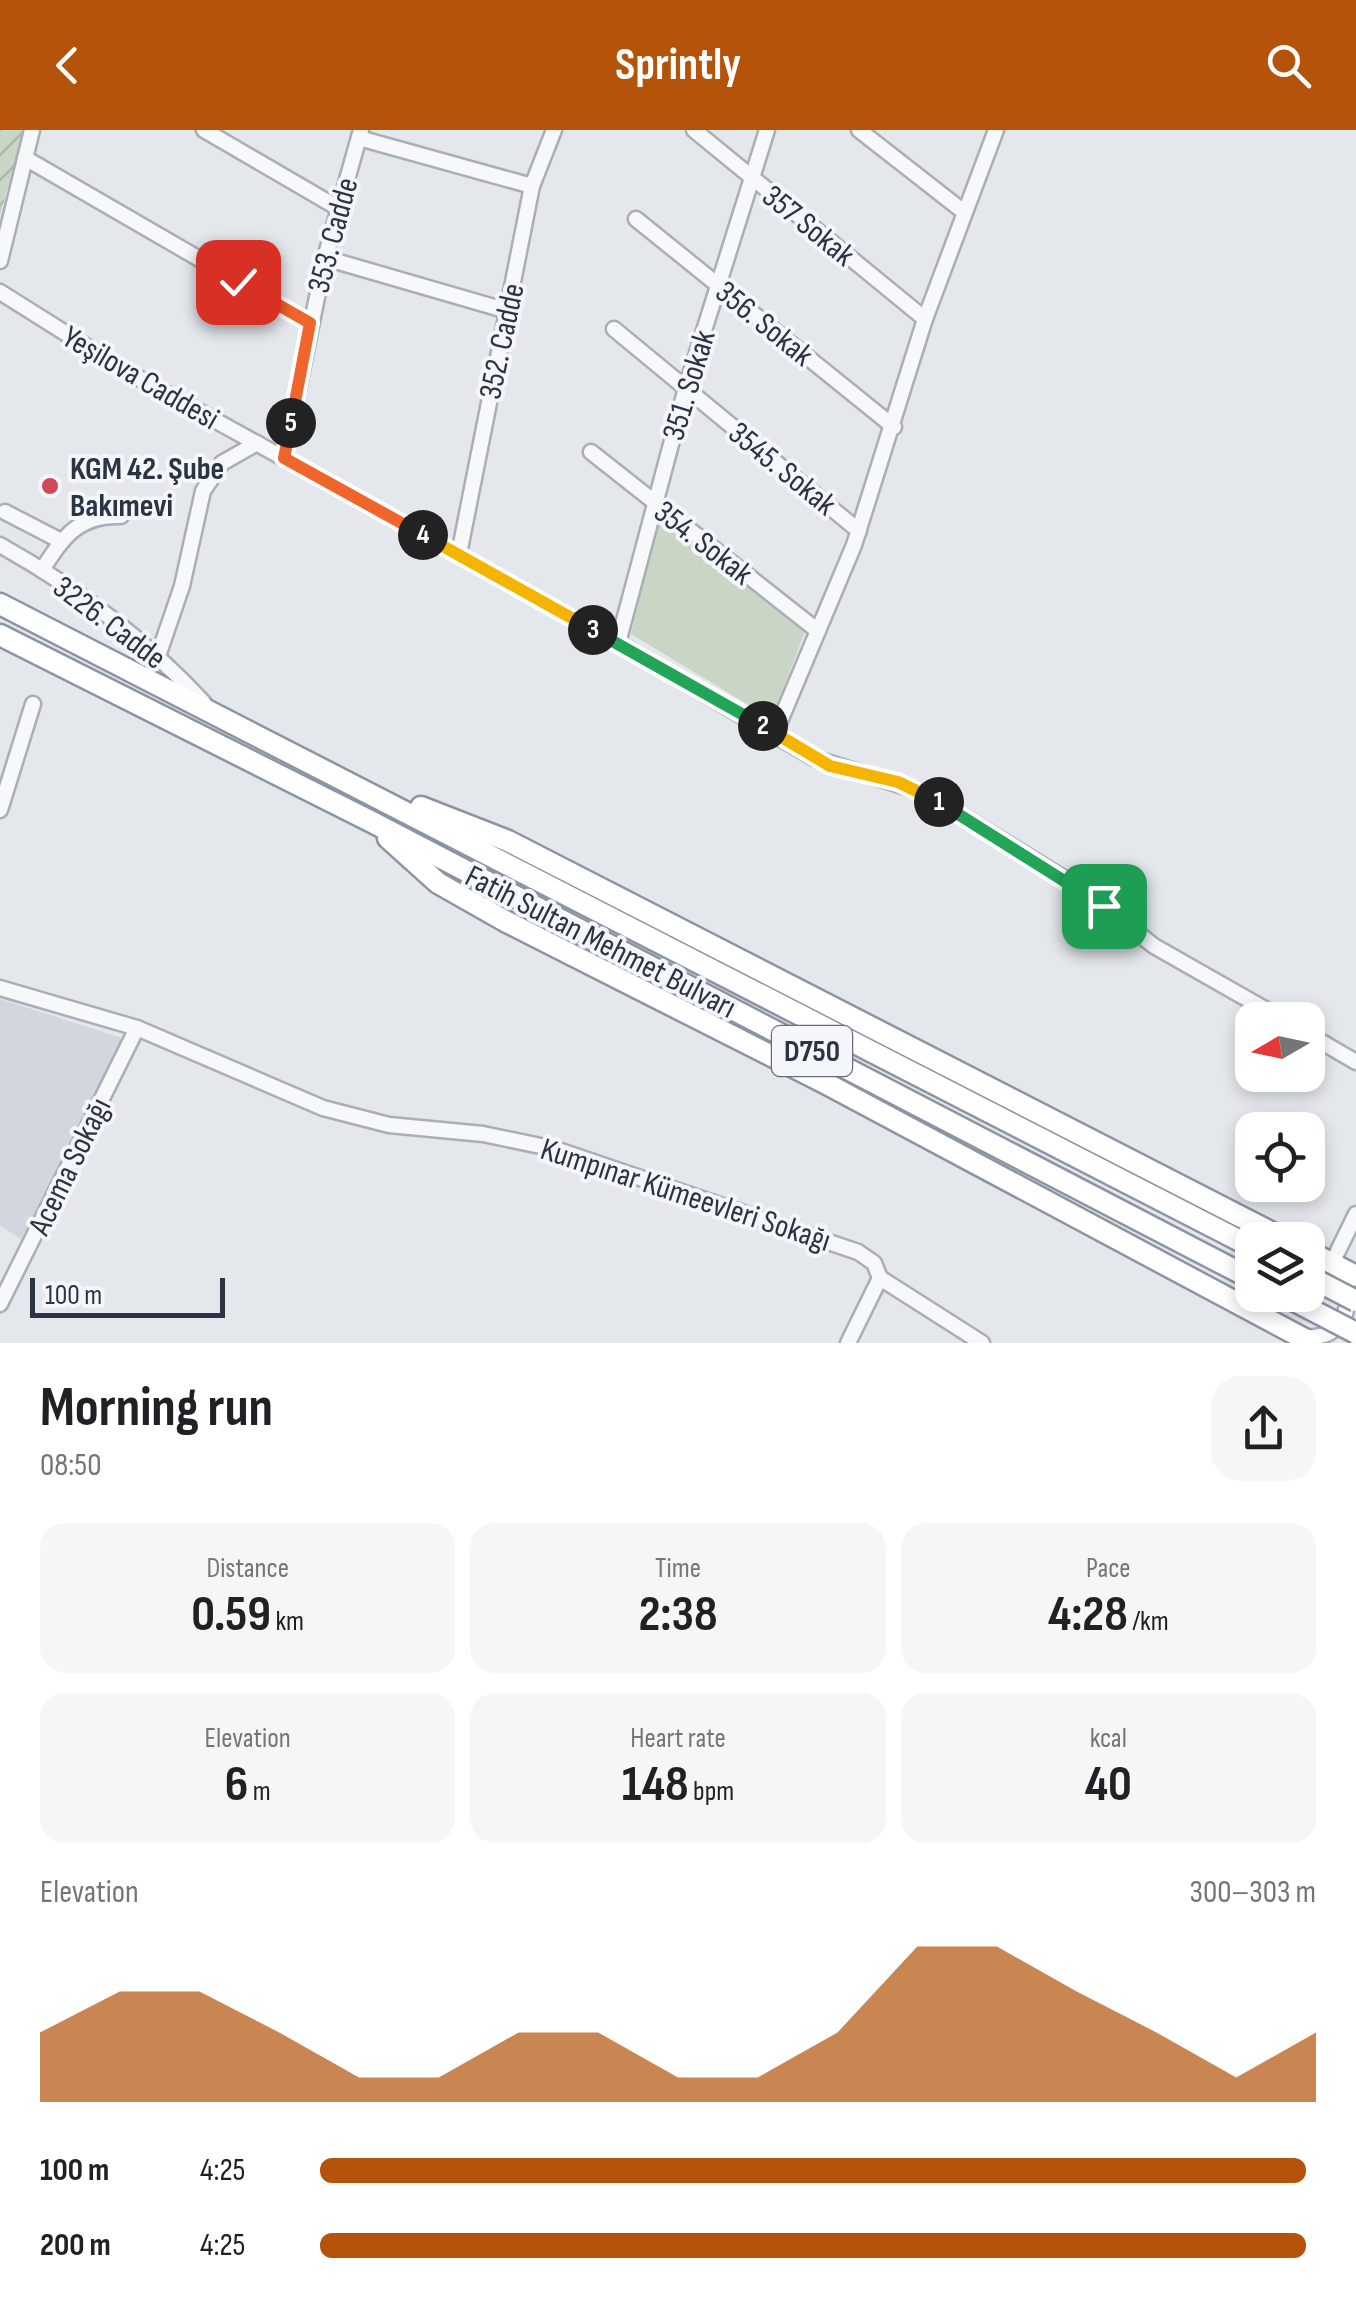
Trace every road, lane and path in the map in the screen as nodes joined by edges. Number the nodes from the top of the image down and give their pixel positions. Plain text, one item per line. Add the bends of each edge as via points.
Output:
1 (32, 130) edge
2 (204, 130) edge
3 (554, 130) edge
4 (694, 130) edge
5 (767, 130) edge
6 (860, 130) edge
7 (996, 130) edge
8 (360, 134) edge
9 (25, 158) junction
10 (752, 178) junction
11 (532, 186) junction
12 (338, 208) junction
13 (964, 212) junction
14 (636, 219) dead end
15 (325, 258) junction
16 (0, 260) edge
17 (718, 286) junction
18 (0, 292) edge
19 (508, 311) junction
20 (925, 319) junction
21 (310, 323) junction
22 (614, 329) dead end
23 (686, 388) junction
24 (894, 427) junction
25 (257, 443) junction
26 (592, 452) dead end
27 (284, 458) junction
28 (653, 504) junction
29 (5, 512) dead end
30 (122, 516) dead end
31 (859, 531) junction
32 (61, 541) junction
33 (0, 545) edge
34 (459, 554) junction
35 (42, 570) junction
36 (0, 604) edge
37 (818, 631) junction
38 (0, 634) edge
39 (618, 644) junction
40 (158, 656) junction
41 (33, 704) dead end
42 (211, 711) junction
43 (775, 733) junction
44 (385, 799) junction
45 (0, 810) edge
46 (372, 822) junction
47 (0, 988) edge
48 (1252, 1002) edge
49 (137, 1028) junction
50 (1325, 1044) edge
51 (1356, 1062) edge
52 (1356, 1214) edge
53 (1251, 1222) edge
54 (1235, 1239) edge
55 (1325, 1258) edge
56 (1325, 1262) edge
57 (1332, 1262) junction
58 (1235, 1270) edge
59 (1356, 1276) edge
60 (880, 1278) junction
61 (1325, 1285) edge
62 (1356, 1301) edge
63 (0, 1304) edge
64 (1278, 1312) edge
65 (1314, 1312) edge
66 (1356, 1333) edge
67 (1297, 1340) edge
68 (848, 1343) edge
69 (982, 1343) edge

1 - 9 street
2 - 12 street
3 - 11 street, 352. Cadde
4 - 10 street, 357 Sokak
5 - 10 street, 351. Sokak
6 - 13 street
7 - 13 street
8 - 11 street
8 - 12 street, 353. Cadde
9 - 16 street
9 - 21 street
10 - 17 street, 351. Sokak
10 - 20 street, 357 Sokak
11 - 19 street, 352. Cadde
12 - 15 street, 353. Cadde
13 - 20 street
14 - 17 street, 356. Sokak
15 - 19 street
15 - 21 street, 353. Cadde
17 - 23 street, 351. Sokak
17 - 24 street, 356. Sokak
18 - 25 street, Yeşilova Caddesi
19 - 34 street, 352. Cadde
20 - 24 street
21 - 27 street, 353. Cadde
22 - 23 street, 3545. Sokak
23 - 28 street, 351. Sokak
23 - 31 street, 3545. Sokak
24 - 31 street
25 - 27 street, Yeşilova Caddesi
25 - 40 street via 222,463 203,491
26 - 28 street, 354. Sokak
27 - 34 street, Yeşilova Caddesi
28 - 37 street, 354. Sokak
28 - 39 street, 351. Sokak
29 - 32 street
30 - 32 street via 91,517
31 - 37 street
32 - 35 street
33 - 35 street, 3226. Cadde
34 - 39 street, Yeşilova Caddesi
35 - 40 street, 3226. Cadde
36 - 42 highway, Fatih Sultan Mehmet Bulvarı / D750
37 - 43 street
38 - 46 highway, Fatih Sultan Mehmet Bulvarı / D750
39 - 43 street, Yeşilova Caddesi
40 - 42 street, 3226. Cadde
41 - 45 street
42 - 44 highway, Fatih Sultan Mehmet Bulvarı / D750
43 - 48 street via 830,766 925,792 1083,890 1154,946
44 - 53 highway via 436,810 508,842
44 - 54 highway, Fatih Sultan Mehmet Bulvarı / D750
46 - 58 highway, Fatih Sultan Mehmet Bulvarı / D750
46 - 67 highway via 418,869 506,921 937,1142
47 - 49 street, Kumpınar Kümeevleri Sokağı
49 - 60 street, Kumpınar Kümeevleri Sokağı via 289,1096 358,1119 522,1141 691,1192 858,1252 874,1263
49 - 63 street, Acema Sokağı
50 - 51 street
52 - 57 street
55 - 57 highway
56 - 57 street
57 - 59 highway
57 - 67 street via 1353,1293 1349,1318 1330,1335
60 - 68 street
60 - 69 street, Kumpınar Kümeevleri Sokağı
61 - 62 highway, bridge
64 - 67 street
65 - 66 highway, bridge

